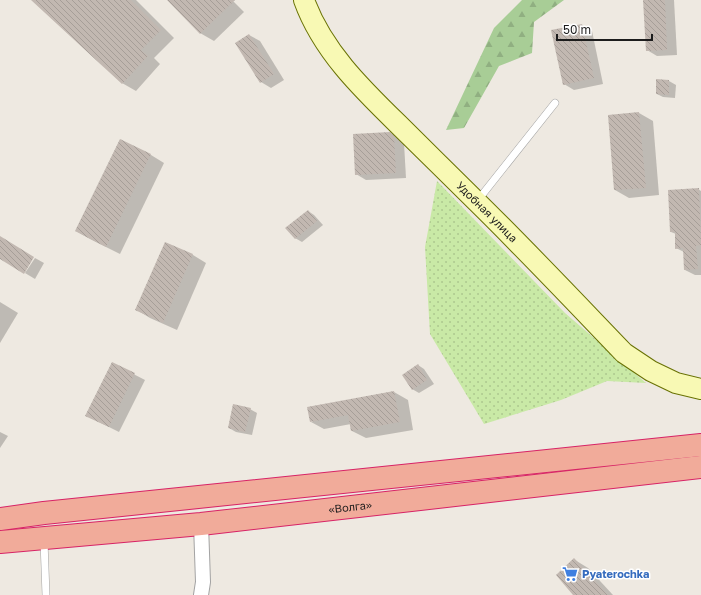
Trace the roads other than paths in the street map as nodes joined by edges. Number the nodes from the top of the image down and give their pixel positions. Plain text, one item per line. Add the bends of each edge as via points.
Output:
1 (304, 0) edge
2 (555, 103) dead end
3 (477, 202) junction
4 (701, 389) edge
5 (701, 445) edge
6 (701, 467) edge
7 (0, 519) edge
8 (201, 524) junction
9 (44, 538) junction
10 (0, 542) edge
11 (46, 595) edge
12 (201, 595) edge

1 - 3 main road, Удобная улица via 325,43 345,68
2 - 3 lane
3 - 4 main road, Удобная улица via 624,353 650,371
5 - 7 highway
6 - 8 highway, «Волга»
8 - 9 highway, «Волга»
8 - 12 street
9 - 10 highway, «Волга»
9 - 11 lane

